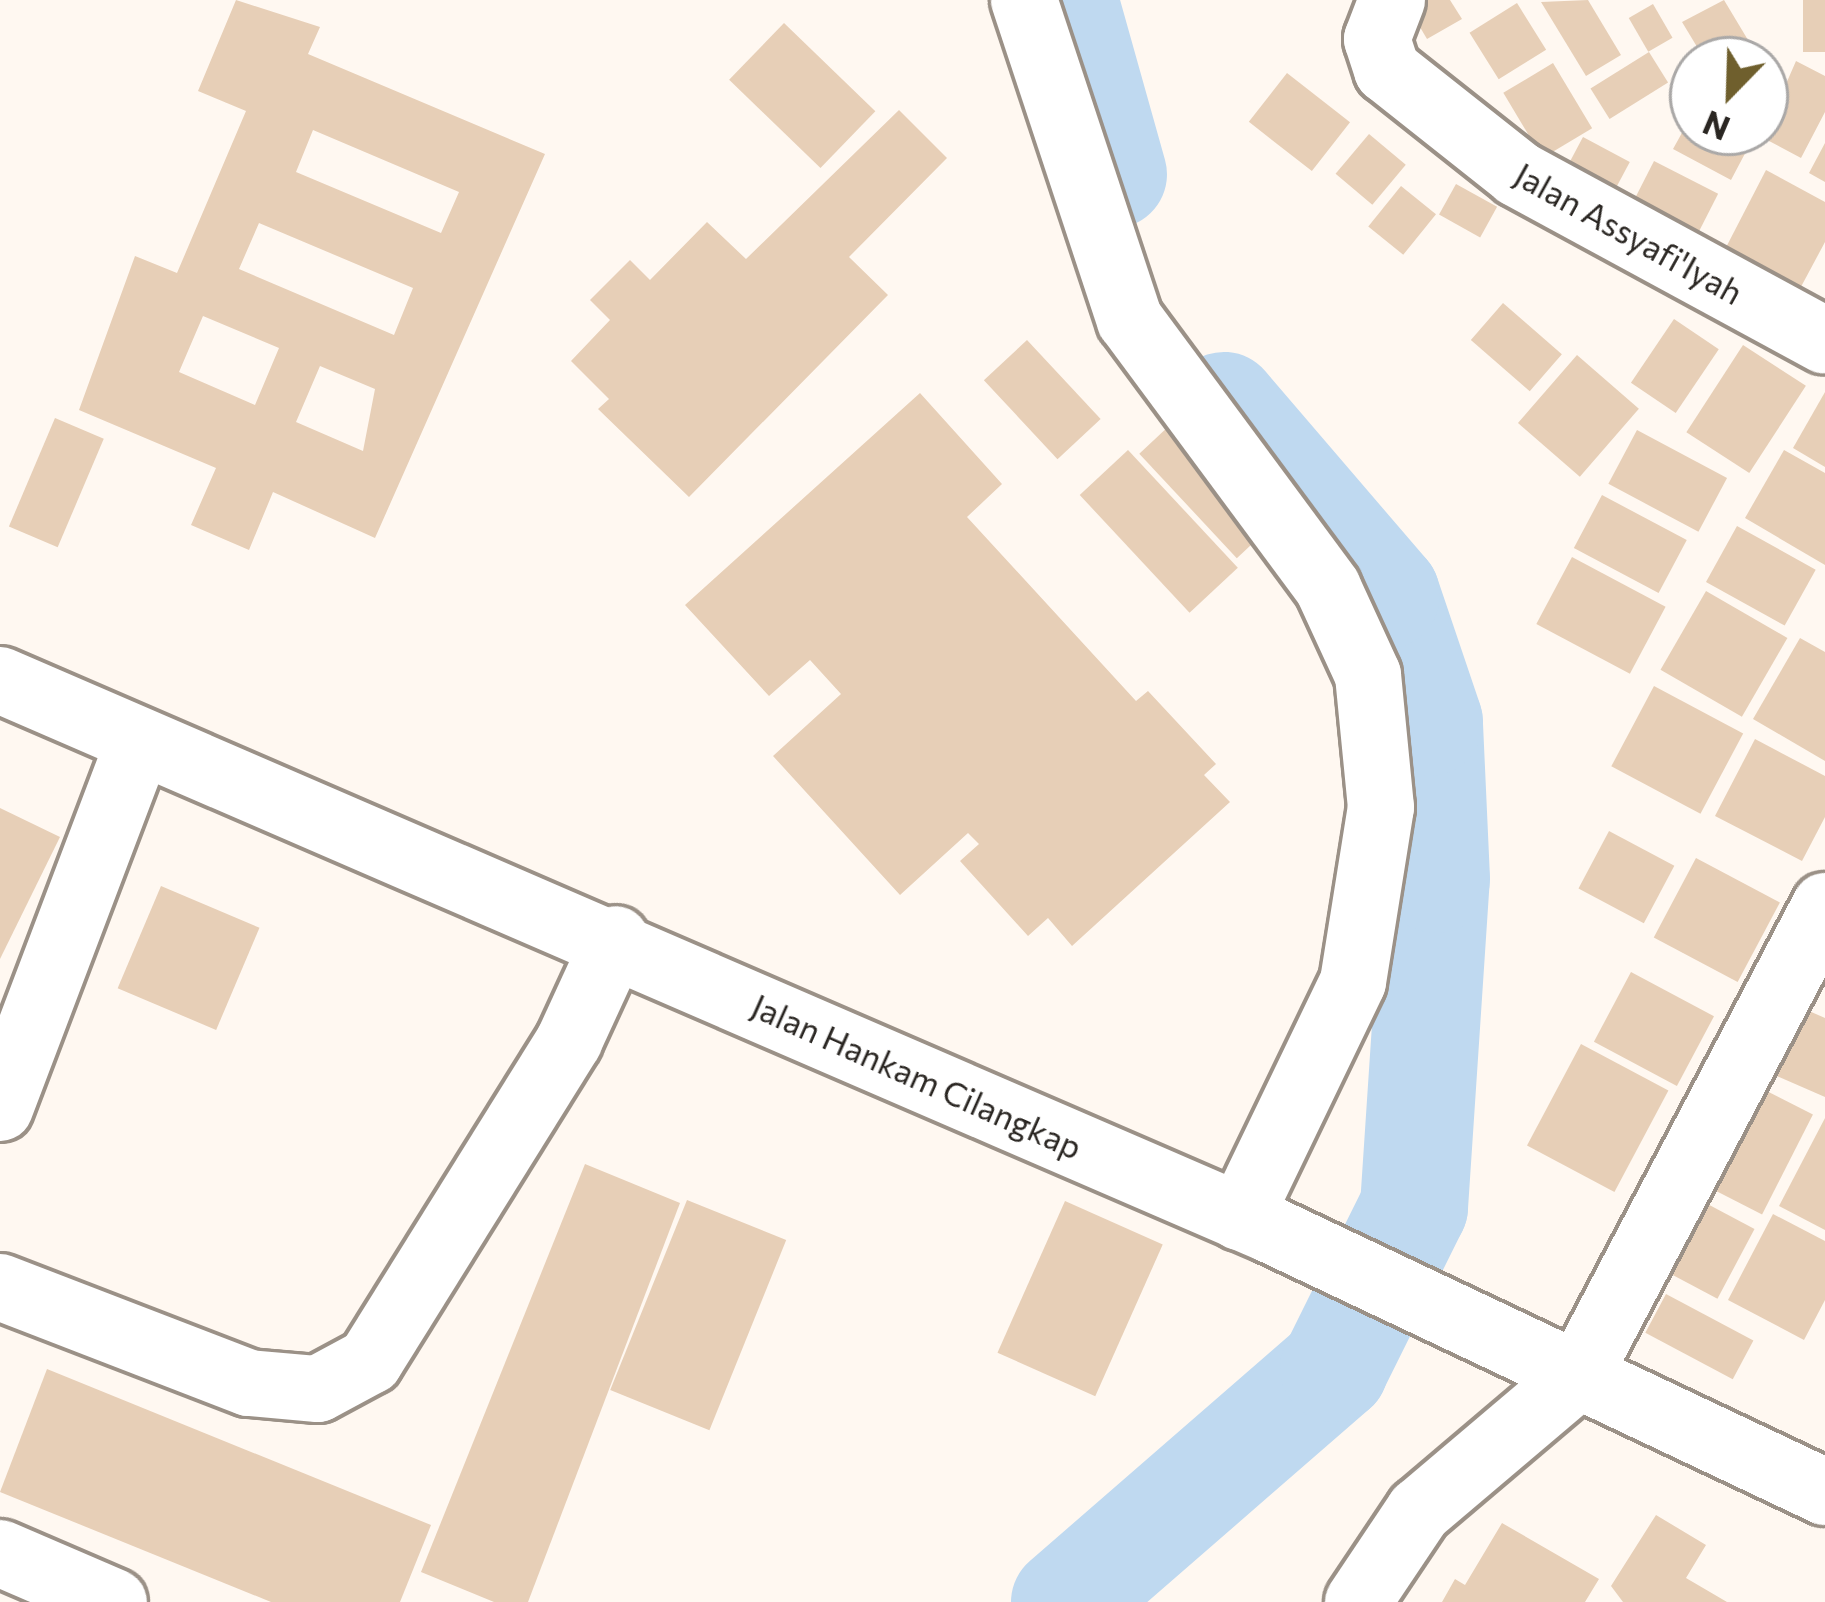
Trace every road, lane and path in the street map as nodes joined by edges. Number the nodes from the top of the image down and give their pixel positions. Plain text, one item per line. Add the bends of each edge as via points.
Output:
1 (1024, 0) edge
2 (1392, 0) edge
3 (1825, 341) edge
4 (0, 680) edge
5 (137, 745) junction
6 (1825, 906) edge
7 (616, 939) junction
8 (0, 1108) edge
9 (1256, 1224) junction
10 (0, 1287) edge
11 (1578, 1376) junction
12 (1825, 1492) edge
13 (0, 1552) edge
14 (115, 1602) edge
15 (1358, 1602) edge

1 - 9 street via 1130,320 1328,588 1368,675 1381,807 1353,982
2 - 3 street, Jalan Assyafi'Iyah via 1377,39 1387,70 1499,159
4 - 5 street, Jalan Hankam Cilangkap
5 - 7 street, Jalan Hankam Cilangkap
5 - 8 street
6 - 11 street
7 - 9 street, Jalan Hankam Cilangkap
7 - 10 street via 569,1042 370,1361 317,1389 249,1383
9 - 11 street, Jalan Hankam Cilangkap
11 - 12 street, Jalan Hankam Cilangkap
11 - 15 street via 1419,1511
13 - 14 street

